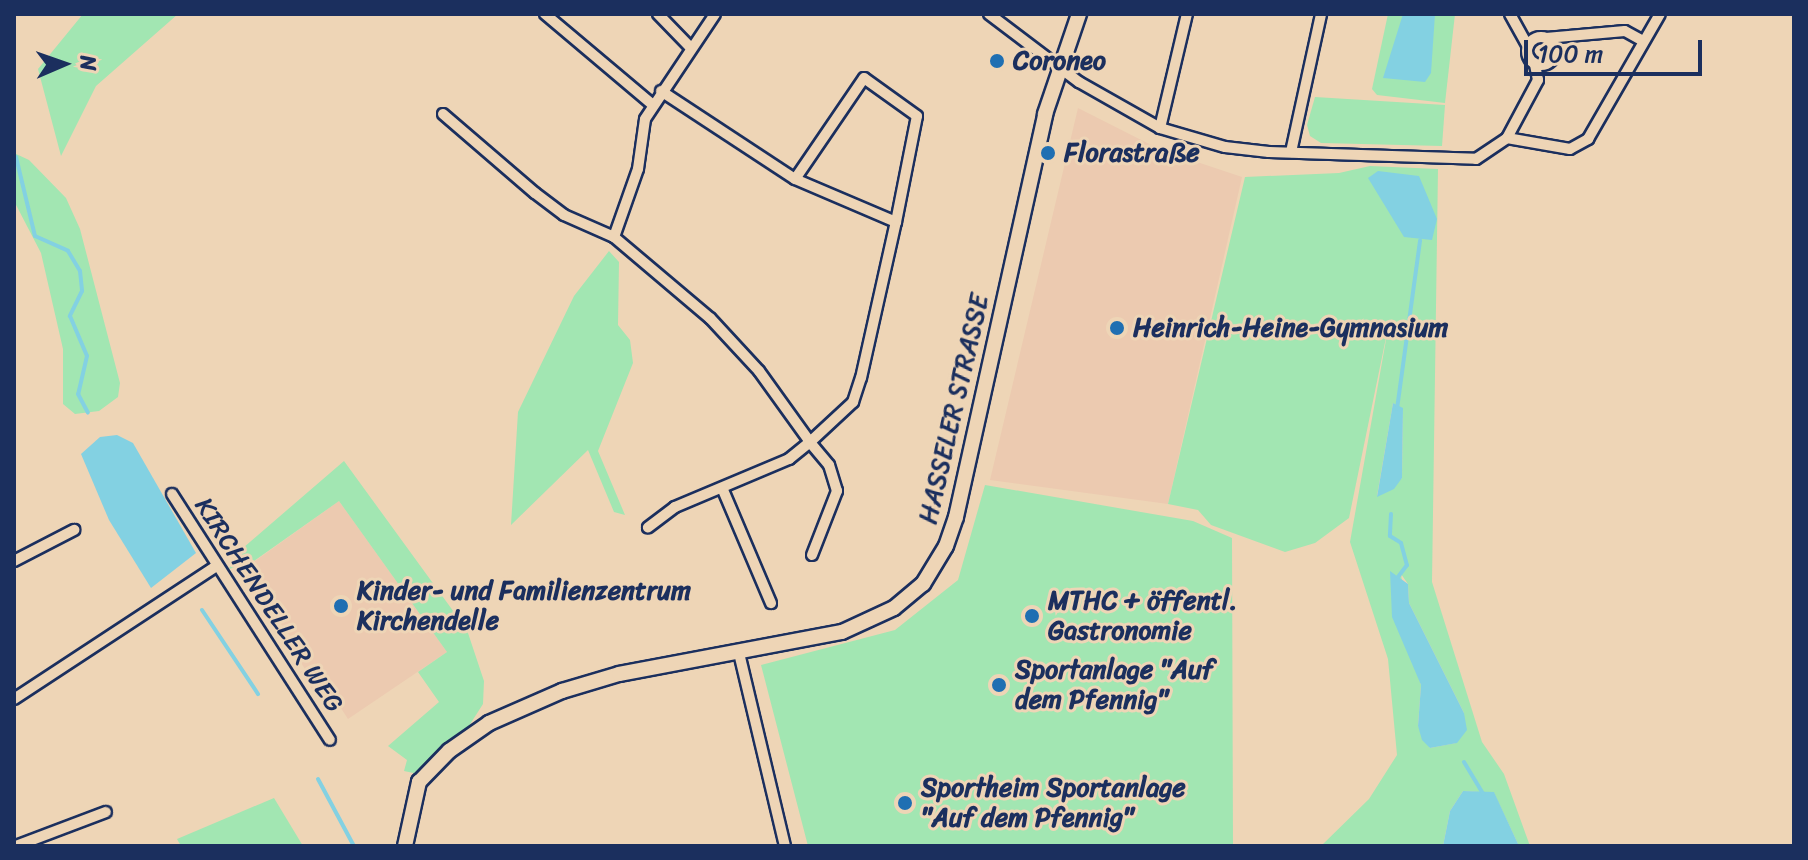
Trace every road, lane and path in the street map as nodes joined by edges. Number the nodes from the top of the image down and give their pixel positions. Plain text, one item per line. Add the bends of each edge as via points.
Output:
1 (545, 14) edge
2 (658, 14) edge
3 (715, 14) edge
4 (989, 14) edge
5 (1079, 14) edge
6 (1187, 14) edge
7 (1321, 14) edge
8 (1510, 14) edge
9 (1660, 14) edge
10 (1546, 38) junction
11 (1643, 41) junction
12 (1528, 46) junction
13 (691, 48) junction
14 (1535, 64) junction
15 (1058, 65) junction
16 (661, 91) junction
17 (653, 105) junction
18 (443, 114) dead end
19 (1160, 128) junction
20 (1507, 138) junction
21 (1291, 152) junction
22 (795, 179) junction
23 (896, 222) junction
24 (614, 237) junction
25 (810, 442) junction
26 (723, 490) junction
27 (172, 494) dead end
28 (648, 527) dead end
29 (74, 530) dead end
30 (812, 555) dead end
31 (14, 561) edge
32 (215, 567) junction
33 (771, 603) dead end
34 (739, 653) junction
35 (14, 699) edge
36 (330, 740) dead end
37 (106, 812) dead end
38 (16, 846) edge
39 (405, 846) edge
40 (785, 846) edge

1 - 17 street
2 - 13 street
3 - 13 street
4 - 15 street
5 - 15 main road, HASSELER STRASSE
6 - 19 street
7 - 21 street
8 - 12 street
9 - 11 street
10 - 11 street via 1625,31
10 - 12 street via 1535,38
10 - 14 street via 1554,46 1554,56 1546,64
11 - 20 street via 1588,139 1570,149
12 - 14 street
13 - 16 street
14 - 20 street via 1538,80
15 - 19 street
15 - 34 main road, HASSELER STRASSE via 956,517 935,567 914,593 869,622
16 - 17 street
16 - 22 street
17 - 24 street
18 - 24 street via 564,215
19 - 21 street via 1225,147
20 - 21 street via 1476,159
22 - 23 street
22 - 23 street via 864,78 917,116
23 - 25 street via 853,402
24 - 25 street via 710,318 759,371
25 - 26 street via 789,459
25 - 30 street via 829,465 837,491
26 - 28 street via 675,507
26 - 33 street
27 - 32 street, KIRCHENDELLER WEG via 215,555
29 - 31 street
32 - 35 street
32 - 36 street, KIRCHENDELLER WEG
34 - 39 main road, HASSELER STRASSE via 591,682 489,723 449,751 419,782
34 - 40 street
37 - 38 street

